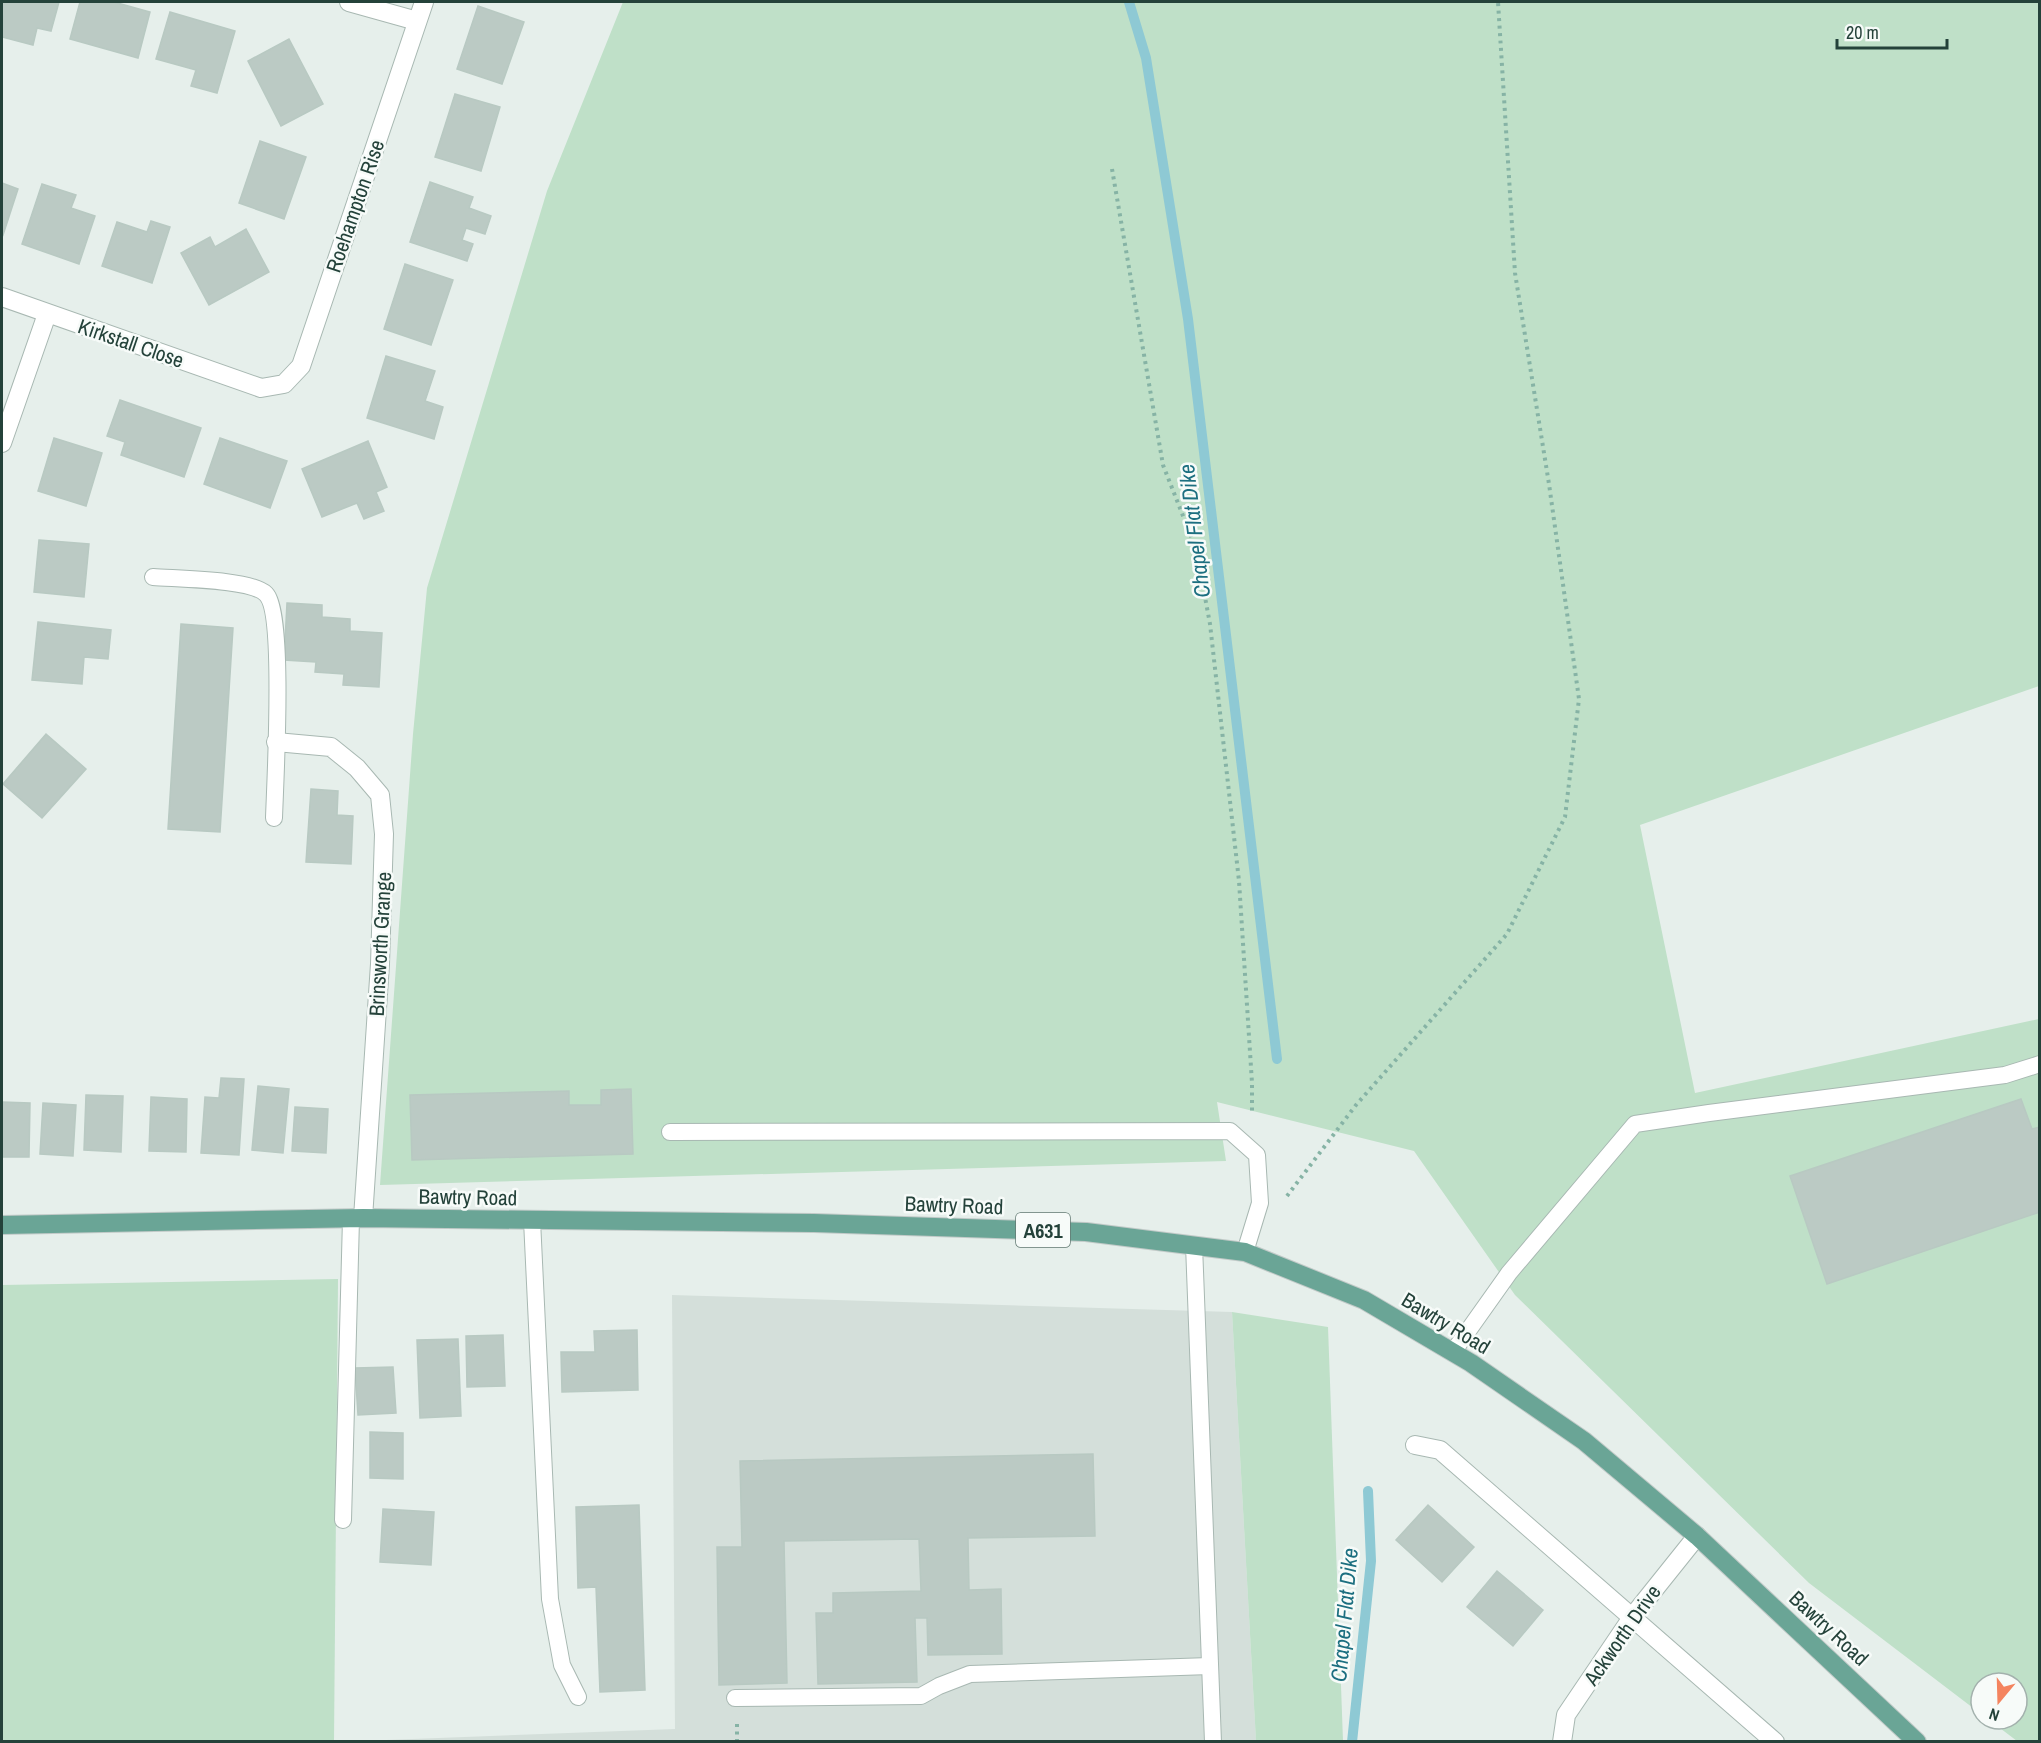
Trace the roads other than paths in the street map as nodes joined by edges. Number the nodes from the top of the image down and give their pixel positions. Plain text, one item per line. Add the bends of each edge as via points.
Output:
1 (349, 2) edge
2 (424, 2) edge
3 (417, 21) junction
4 (2, 297) edge
5 (47, 314) junction
6 (261, 388) joint
7 (2, 443) edge
8 (153, 577) dead end
9 (276, 742) junction
10 (274, 818) dead end
11 (2040, 1064) edge
12 (670, 1132) dead end
13 (357, 1218) junction
14 (532, 1220) junction
15 (2, 1225) edge
16 (1194, 1245) junction
17 (1245, 1252) junction
18 (1453, 1352) junction
19 (1415, 1444) dead end
20 (343, 1520) dead end
21 (1697, 1536) junction
22 (1633, 1616) junction
23 (1210, 1666) junction
24 (578, 1697) dead end
25 (735, 1698) dead end
26 (1213, 1742) edge
27 (1562, 1742) edge
28 (1775, 1742) edge
29 (1917, 1742) edge

1 - 3 street
2 - 3 street, Roehampton Rise
3 - 6 street, Roehampton Rise via 301,366 284,384
4 - 5 street, Kirkstall Close
5 - 6 street, Kirkstall Close
5 - 7 street
8 - 9 lane via 246,585 266,594 274,612 278,663
9 - 10 lane
9 - 13 street, Brinsworth Grange via 331,747 357,768 380,795 384,834 380,964
11 - 18 lane via 2005,1075 1635,1124 1509,1273
12 - 17 lane via 1230,1131 1257,1155 1260,1203
13 - 14 main road, Bawtry Road / A631
13 - 15 main road, Bawtry Road / A631
13 - 20 lane
14 - 16 main road, Bawtry Road / A631 via 814,1223 1086,1232
14 - 24 lane via 550,1599 562,1665
16 - 17 main road, Bawtry Road / A631
16 - 23 lane
17 - 18 main road, Bawtry Road / A631 via 1364,1300
18 - 21 main road, Bawtry Road / A631 via 1584,1441
19 - 22 street via 1440,1450
21 - 22 street, Ackworth Drive
21 - 29 main road, Bawtry Road / A631
22 - 27 street, Ackworth Drive via 1566,1715
22 - 28 street
23 - 25 lane via 970,1674 921,1696
23 - 26 lane

